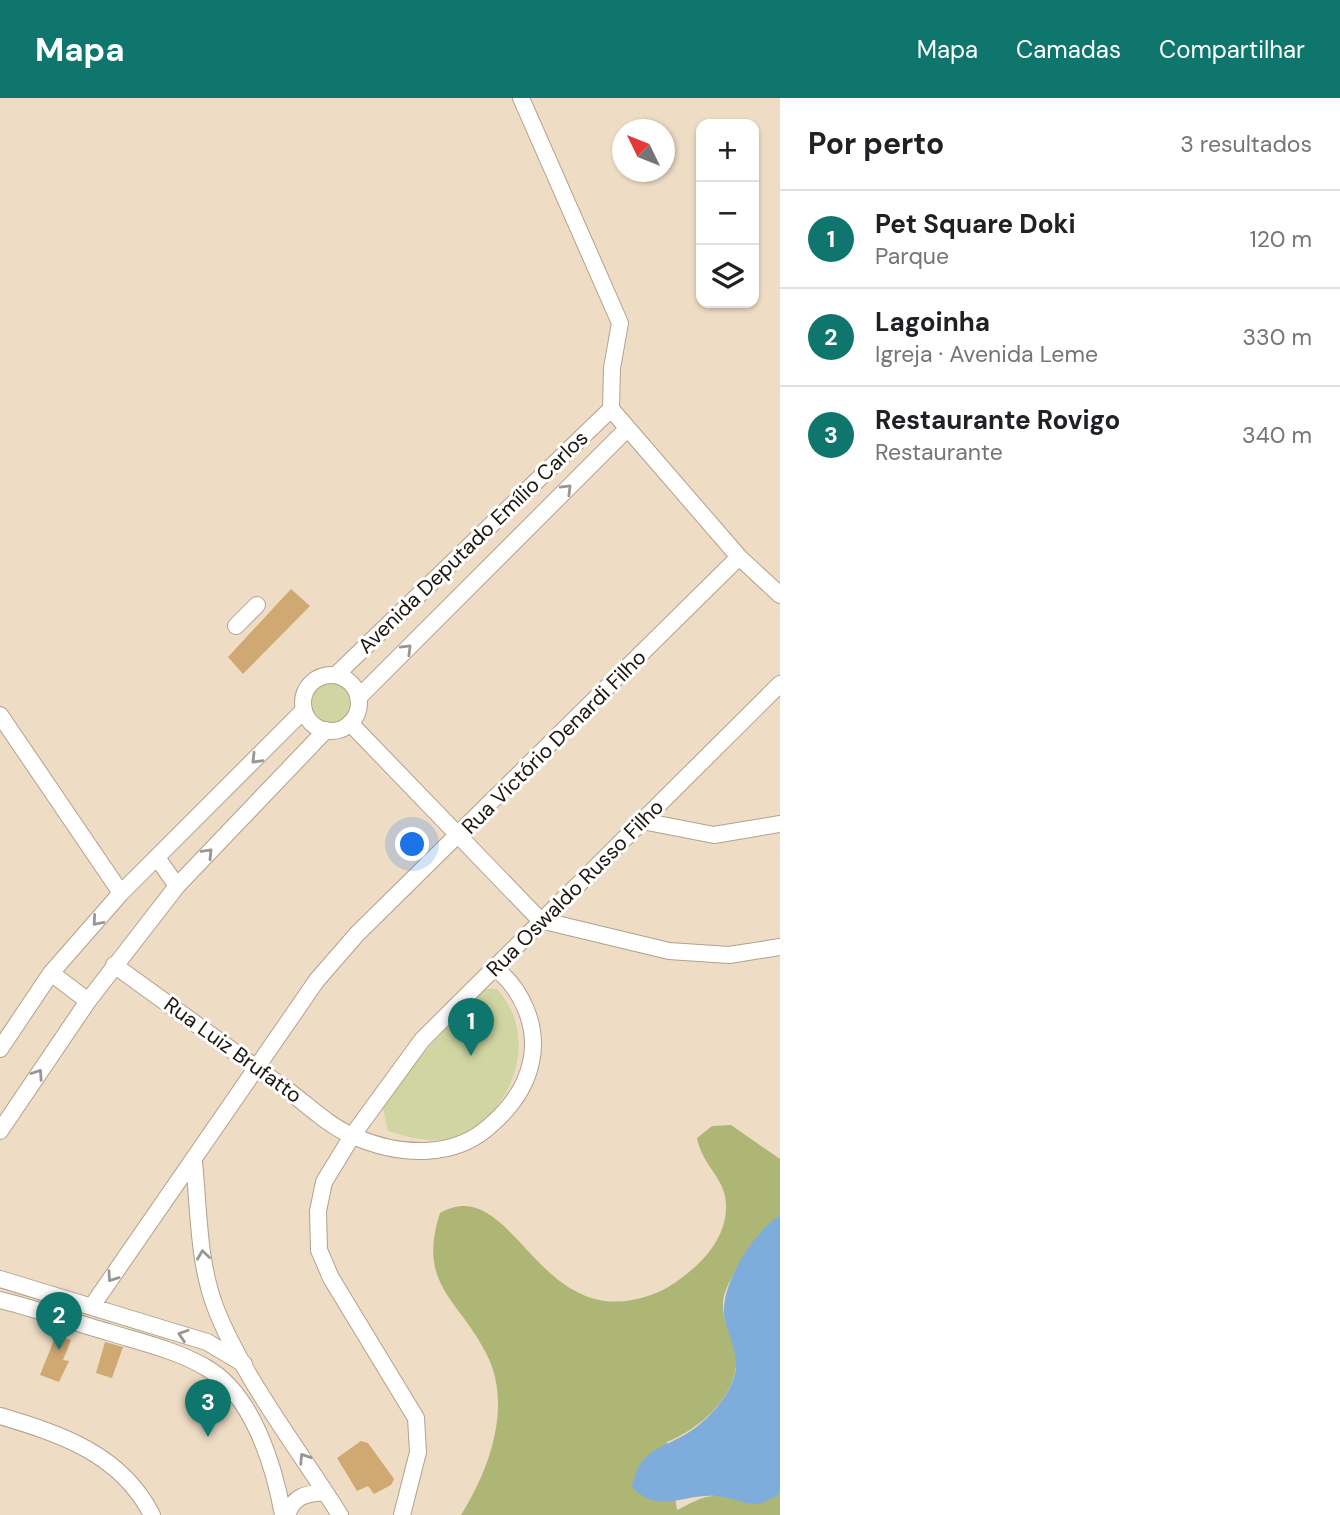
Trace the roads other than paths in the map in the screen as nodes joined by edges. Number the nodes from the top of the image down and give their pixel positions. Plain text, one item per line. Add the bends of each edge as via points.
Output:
1 (521, 98) edge
2 (611, 409) junction
3 (627, 429) junction
4 (739, 557) junction
5 (780, 595) edge
6 (257, 605) dead end
7 (236, 626) dead end
8 (336, 675) junction
9 (780, 684) edge
10 (358, 698) junction
11 (304, 710) junction
12 (0, 715) edge
13 (350, 723) junction
14 (326, 730) junction
15 (642, 821) junction
16 (780, 824) edge
17 (460, 835) junction
18 (158, 859) junction
19 (177, 886) junction
20 (121, 893) junction
21 (540, 920) junction
22 (780, 947) edge
23 (114, 965) junction
24 (495, 968) junction
25 (51, 973) junction
26 (88, 1001) junction
27 (0, 1049) edge
28 (255, 1066) junction
29 (0, 1131) edge
30 (352, 1136) junction
31 (194, 1162) junction
32 (0, 1279) edge
33 (0, 1300) edge
34 (92, 1306) junction
35 (244, 1364) junction
36 (0, 1416) edge
37 (325, 1492) junction
38 (152, 1515) edge
39 (285, 1515) edge
40 (340, 1515) edge
41 (402, 1515) edge

1 - 2 street via 620,323
2 - 3 street
2 - 8 street, Avenida Deputado Emílio Carlos
3 - 4 street
10 -> 3 street, Avenida Deputado Emílio Carlos
4 - 5 street
4 - 17 street, Rua Victório Denardi Filho
6 - 7 street
8 - 10 street via 351,683
8 - 11 street via 311,684 304,696
9 - 15 street, Rua Oswaldo Russo Filho
10 - 13 street via 358,711
11 - 14 street via 312,723
11 -> 18 street
12 - 20 street
13 - 14 street via 339,730
13 - 17 street
19 -> 14 street
15 - 16 street via 714,835
15 - 21 street, Rua Oswaldo Russo Filho
17 - 21 street
17 - 28 street, Rua Victório Denardi Filho via 357,934 317,980
18 - 19 street
18 - 20 street
19 - 23 street
20 -> 25 street
21 - 22 street via 669,951 729,955
21 - 24 street, Rua Oswaldo Russo Filho
23 - 26 street
23 - 28 street, Rua Luiz Brufatto
24 - 30 street, Rua Oswaldo Russo Filho via 422,1040
24 - 30 street via 510,980 524,1002 530,1027 532,1061 522,1088 504,1114 482,1135 435,1152 413,1152
25 - 26 street
25 - 27 street
29 -> 26 street
28 - 30 street, Rua Luiz Brufatto
28 - 31 street, Rua Victório Denardi Filho
30 - 41 street, Rua Oswaldo Russo Filho via 324,1182 318,1211 319,1250 331,1278 416,1418 418,1452
31 -> 34 street, Rua Victório Denardi Filho
35 -> 31 street via 216,1309 203,1261
32 - 34 street
33 - 39 street via 206,1367 242,1401 257,1429
35 -> 34 street via 207,1342
37 -> 35 street
36 - 38 street via 74,1440 100,1456 136,1489
37 - 39 street via 304,1494 292,1502
37 - 40 street

